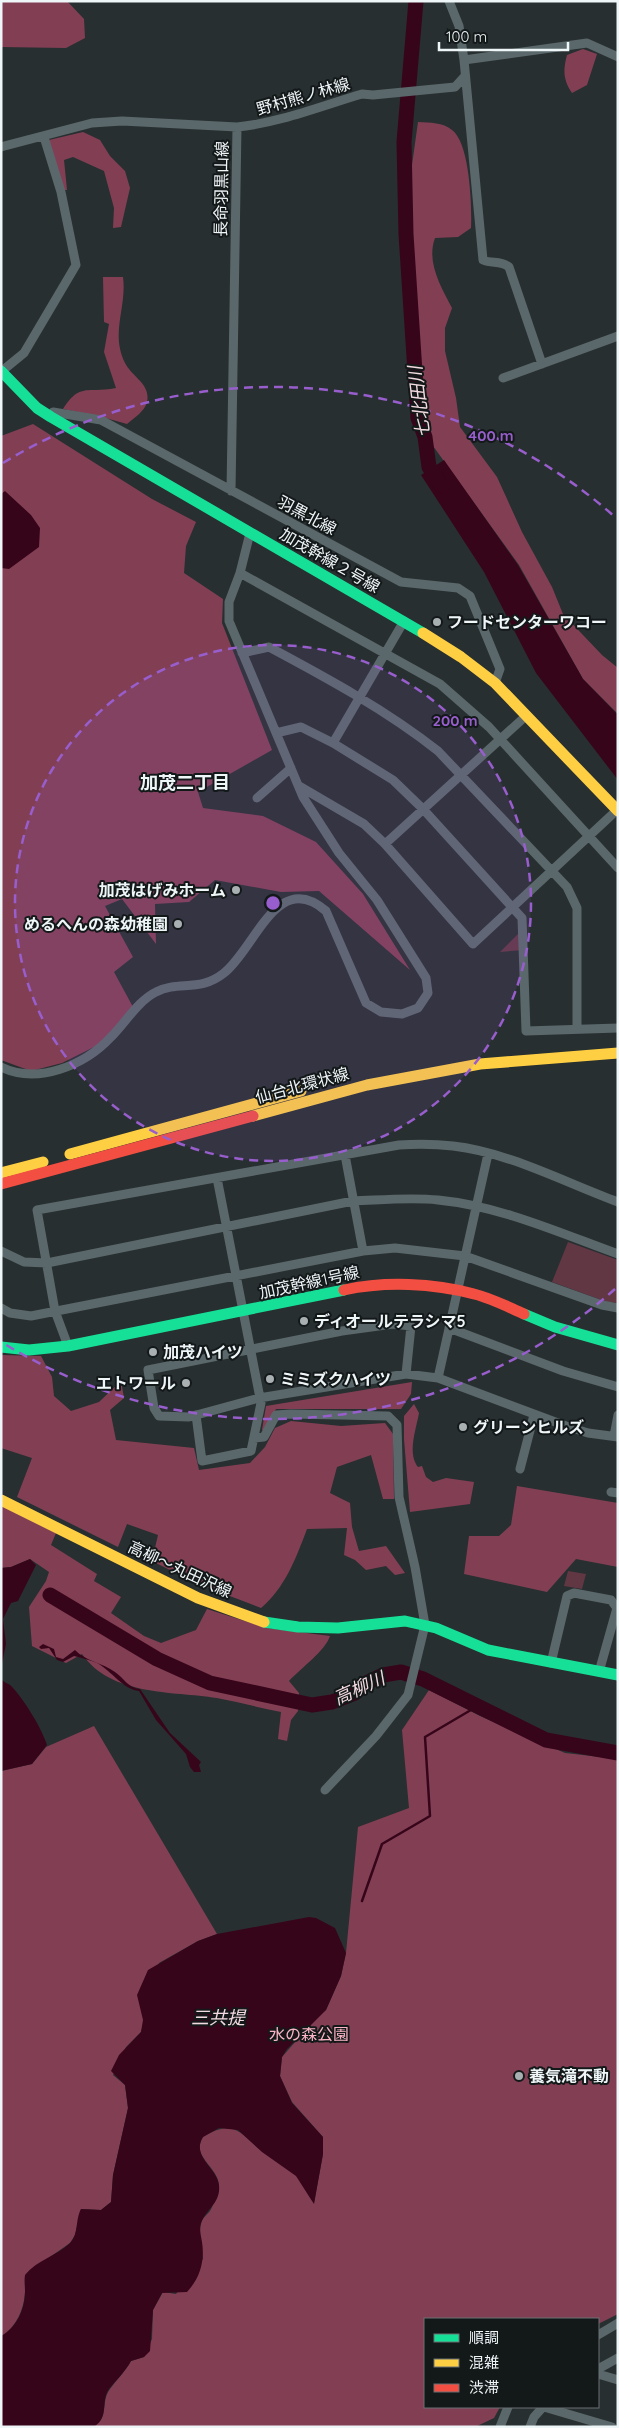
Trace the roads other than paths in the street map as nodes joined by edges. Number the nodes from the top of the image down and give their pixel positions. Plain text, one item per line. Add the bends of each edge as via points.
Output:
1 (449, 1) edge
2 (618, 57) edge
3 (464, 60) junction
4 (466, 76) junction
5 (237, 127) junction
6 (44, 136) junction
7 (1, 146) edge
8 (618, 336) edge
9 (542, 364) junction
10 (1, 371) edge
11 (504, 378) dead end
12 (51, 417) junction
13 (231, 491) junction
14 (250, 533) junction
15 (240, 574) junction
16 (404, 621) junction
17 (384, 651) junction
18 (242, 653) junction
19 (495, 683) junction
20 (359, 698) junction
21 (527, 715) junction
22 (276, 733) junction
23 (500, 740) junction
24 (333, 743) junction
25 (291, 768) junction
26 (461, 774) junction
27 (298, 786) junction
28 (257, 798) dead end
29 (423, 809) junction
30 (617, 811) edge
31 (589, 837) junction
32 (385, 844) junction
33 (618, 868) edge
34 (551, 873) junction
35 (512, 908) junction
36 (618, 1028) edge
37 (577, 1029) junction
38 (618, 1044) edge
39 (618, 1053) edge
40 (1, 1067) edge
41 (488, 1154) junction
42 (344, 1155) junction
43 (1, 1173) edge
44 (217, 1178) junction
45 (1, 1184) edge
46 (353, 1201) junction
47 (618, 1202) edge
48 (475, 1206) junction
49 (226, 1225) junction
50 (1, 1251) edge
51 (363, 1251) junction
52 (618, 1254) edge
53 (465, 1256) junction
54 (47, 1262) junction
55 (237, 1275) junction
56 (458, 1290) junction
57 (1, 1308) edge
58 (618, 1308) edge
59 (55, 1311) junction
60 (244, 1312) junction
61 (449, 1328) junction
62 (618, 1345) edge
63 (68, 1346) junction
64 (1, 1347) edge
65 (251, 1350) junction
66 (406, 1374) junction
67 (438, 1378) junction
68 (618, 1387) edge
69 (259, 1398) junction
70 (196, 1415) junction
71 (534, 1415) junction
72 (618, 1415) edge
73 (616, 1437) edge
74 (254, 1438) junction
75 (520, 1469) dead end
76 (1, 1500) edge
77 (425, 1625) junction
78 (551, 1663) junction
79 (599, 1672) junction
80 (618, 1675) edge
81 (325, 1790) dead end
82 (618, 2323) edge
83 (599, 2334) edge
84 (618, 2358) edge
85 (599, 2368) edge
86 (599, 2374) edge
87 (618, 2380) edge
88 (508, 2408) edge
89 (543, 2408) edge
90 (547, 2408) edge
91 (500, 2427) edge
92 (530, 2427) edge
93 (612, 2427) edge

1 - 3 street via 459,26
2 - 3 street via 587,43
3 - 4 street
4 - 5 street, 野村熊ノ林線 via 455,87 362,94 264,125
4 - 9 street via 483,260 503,262 509,267
5 - 6 street, 長命羽黒山線 via 122,121 92,123
5 - 13 street, 長命羽黒山線
6 - 7 street, 長命羽黒山線
6 - 10 street via 61,192 76,265 24,353
8 - 9 street
9 - 11 street
10 - 12 street, 加茂幹線２号線 via 37,408
12 - 13 street, 羽黒北線 via 53,412 100,420
12 - 14 street, 加茂幹線２号線
13 - 19 street, 羽黒北線 via 402,582 458,588 470,596 500,669
14 - 15 street
14 - 16 street, 加茂幹線２号線
15 - 17 street
15 - 18 street via 229,602 228,622
16 - 17 street
16 - 19 street, 加茂幹線２号線
17 - 20 street
17 - 23 street via 440,684
18 - 20 street via 269,647
18 - 22 street
19 - 21 street, 加茂幹線２号線
20 - 24 street
20 - 26 street via 415,732
21 - 23 street
21 - 30 street, 加茂幹線２号線
22 - 24 street via 301,727
22 - 25 street
23 - 26 street
23 - 31 street
24 - 29 street via 393,780
25 - 27 street
25 - 28 street
26 - 29 street
26 - 34 street
27 - 32 street via 364,824
27 - 40 street via 339,853 378,900 426,978 428,993 418,1008 402,1014 382,1012 366,1003 326,911 315,902 300,898 275,908 226,973 206,984 165,988 152,994 103,1046 83,1059 39,1074 12,1072
29 - 32 street
29 - 35 street
30 - 31 street
31 - 33 street
31 - 34 street
32 - 35 street via 473,944
34 - 35 street
34 - 37 street via 567,887 577,908
35 - 37 street via 522,918 524,926 526,1031
36 - 37 street
38 - 43 street, 仙台北環状線 via 528,1048 417,1064 246,1105
39 - 45 street, 仙台北環状線 via 480,1064 367,1084
41 - 42 street via 455,1146 427,1144 399,1145
41 - 47 street
41 - 48 street
42 - 44 street
42 - 46 street
44 - 49 street
44 - 54 street via 37,1210
46 - 48 street via 400,1198
46 - 49 street
46 - 51 street
48 - 52 street
48 - 53 street
49 - 54 street
49 - 55 street
50 - 54 street via 24,1262
51 - 53 street via 395,1248
51 - 55 street
53 - 56 street
53 - 58 street
54 - 59 street
55 - 59 street
55 - 60 street
56 - 60 street, 加茂幹線1号線 via 425,1285 361,1286
56 - 61 street
56 - 62 street, 加茂幹線1号線 via 555,1326
57 - 59 street via 10,1313 31,1316
59 - 63 street
60 - 63 street, 加茂幹線1号線
60 - 65 street
61 - 67 street
61 - 68 street via 563,1371
63 - 64 street, 加茂幹線1号線 via 29,1350
65 - 66 street via 368,1326 411,1326
65 - 69 street
65 - 70 street via 148,1370 154,1408 160,1416
66 - 67 street
66 - 69 street
67 - 71 street
69 - 70 street
69 - 74 street via 261,1403
70 - 74 street via 202,1461 251,1452
71 - 73 street via 588,1433
71 - 75 street
72 - 73 street
74 - 77 street via 264,1437 276,1415 388,1416 396,1425 399,1497 416,1567
76 - 77 street, 高柳～丸田沢線 via 198,1598 267,1622 338,1628 406,1621
77 - 78 street, 高柳～丸田沢線 via 488,1650
77 - 81 street via 408,1696
78 - 79 street, 高柳～丸田沢線
78 - 79 street via 567,1596 574,1593 611,1600 617,1608
79 - 80 street, 高柳～丸田沢線
82 - 83 street
84 - 85 street
86 - 87 street
88 - 91 street
89 - 92 street
90 - 93 street

